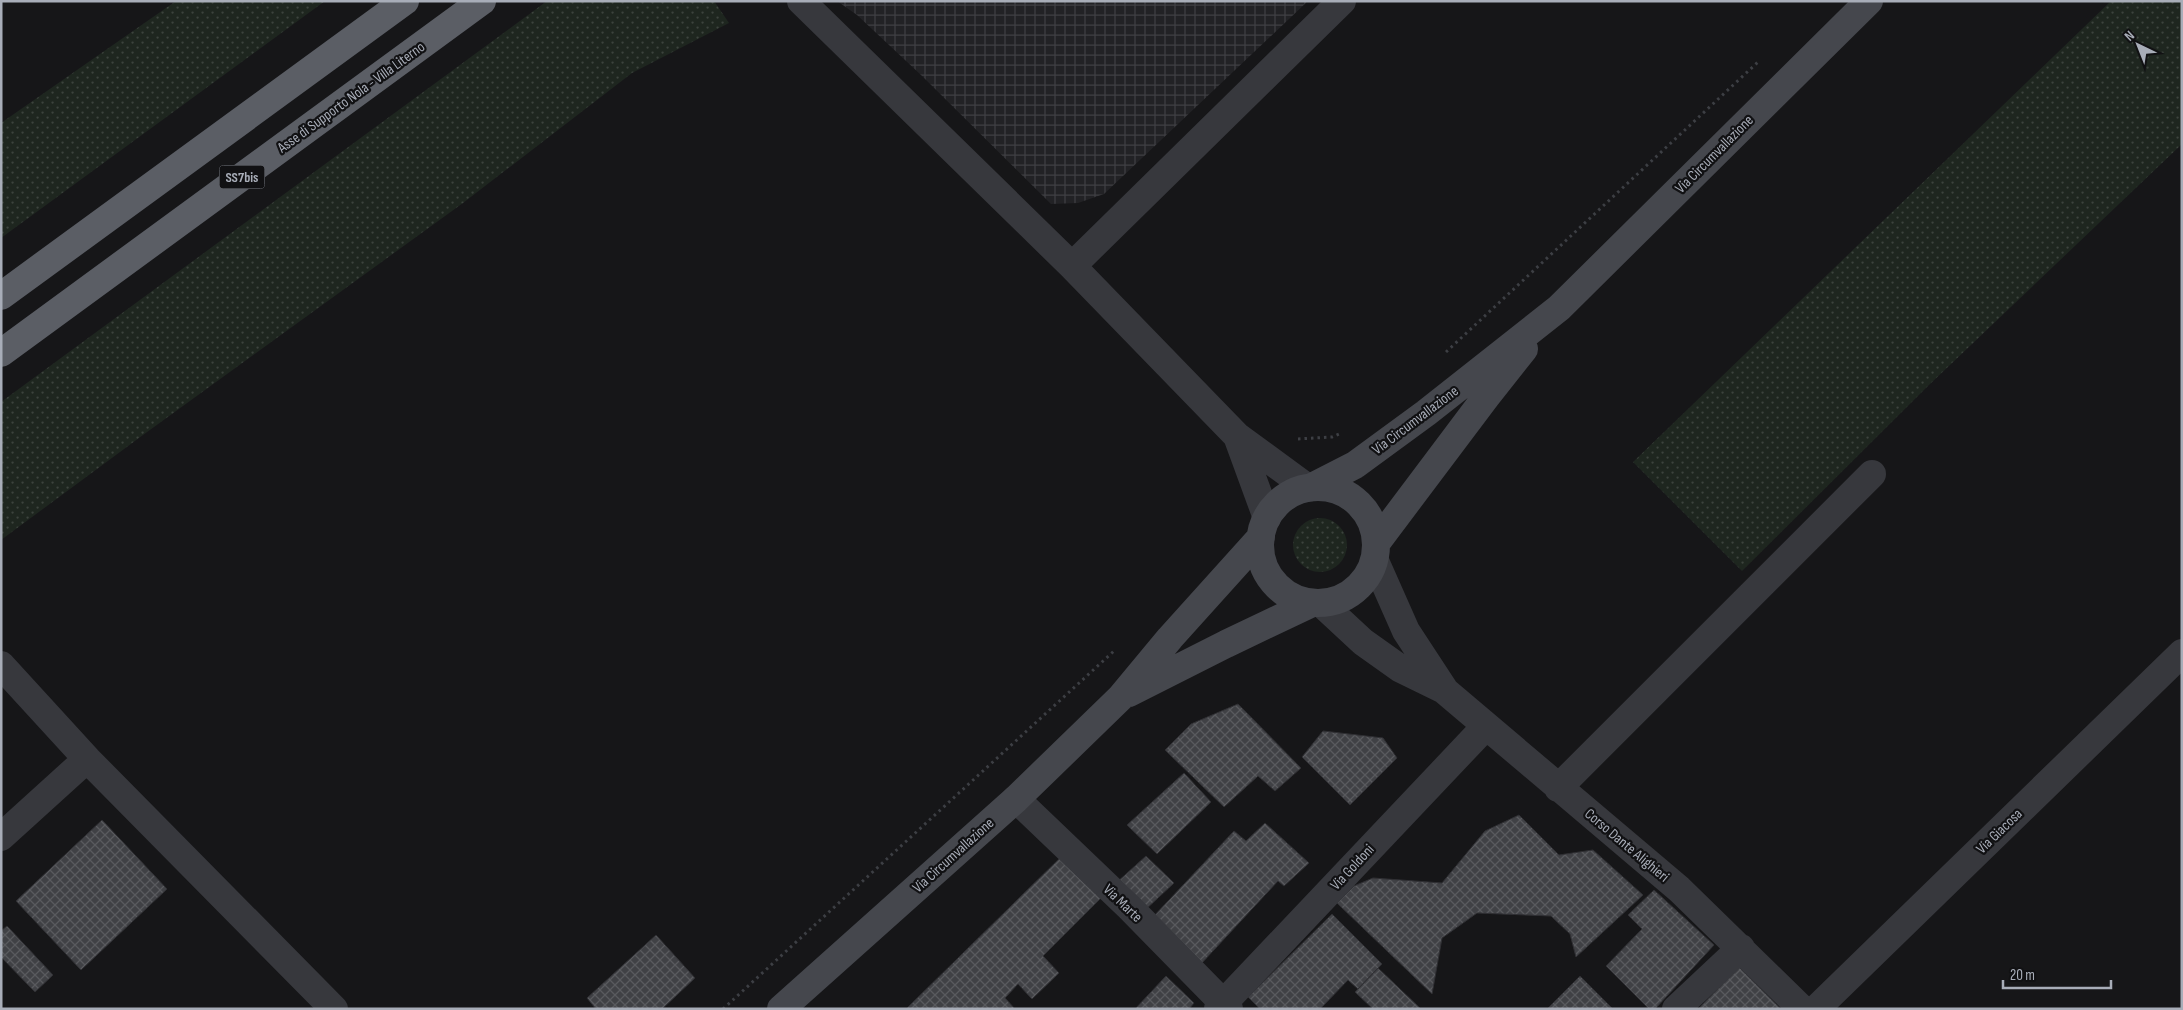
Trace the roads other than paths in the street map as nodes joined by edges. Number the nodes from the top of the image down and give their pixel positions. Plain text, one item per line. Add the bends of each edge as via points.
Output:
1 (405, 1) edge
2 (482, 1) edge
3 (801, 1) edge
4 (1342, 1) edge
5 (1869, 1) edge
6 (1072, 266) junction
7 (1, 296) edge
8 (1559, 308) junction
9 (1, 353) edge
10 (1237, 436) junction
11 (1872, 474) dead end
12 (1310, 487) junction
13 (1264, 528) junction
14 (1376, 551) junction
15 (1317, 603) junction
16 (2182, 653) edge
17 (1, 665) edge
18 (1444, 690) junction
19 (1121, 697) junction
20 (1486, 726) junction
21 (87, 759) junction
22 (1558, 788) junction
23 (1016, 799) junction
24 (1, 837) edge
25 (1742, 948) junction
26 (1224, 1007) edge
27 (334, 1009) edge
28 (781, 1009) edge
29 (1676, 1009) edge
30 (1802, 1009) edge
31 (1816, 1009) edge

1 - 7 highway
2 - 9 highway, Asse di Supporto Nola - Villa Literno / SS7bis
3 - 6 street
4 - 6 street
5 - 8 main road, Via Circumvallazione
6 - 10 street
8 - 12 main road, Via Circumvallazione via 1419,419 1355,465
8 - 14 main road, Via Circumvallazione via 1486,397
10 - 12 street
10 - 13 street
11 - 22 street
12 - 13 main road via 1277,504
12 - 14 main road via 1340,491 1357,501 1376,532
13 - 15 main road via 1261,555 1272,581 1294,598
13 - 19 main road, Via Circumvallazione
14 - 15 main road via 1367,577 1355,591 1339,600
14 - 18 street via 1406,631
15 - 18 street via 1401,669
15 - 19 main road, Via Circumvallazione
16 - 31 street, Via Giacosa
17 - 21 street
18 - 20 street, Corso Dante Alighieri
19 - 23 main road, Via Circumvallazione
20 - 22 street, Corso Dante Alighieri
20 - 26 street, Via Goldoni
21 - 24 street
21 - 27 street
22 - 25 street, Corso Dante Alighieri via 1679,888
23 - 26 street, Via Marte via 1130,908
23 - 28 main road, Via Circumvallazione
25 - 29 street
25 - 30 street, Corso Dante Alighieri

